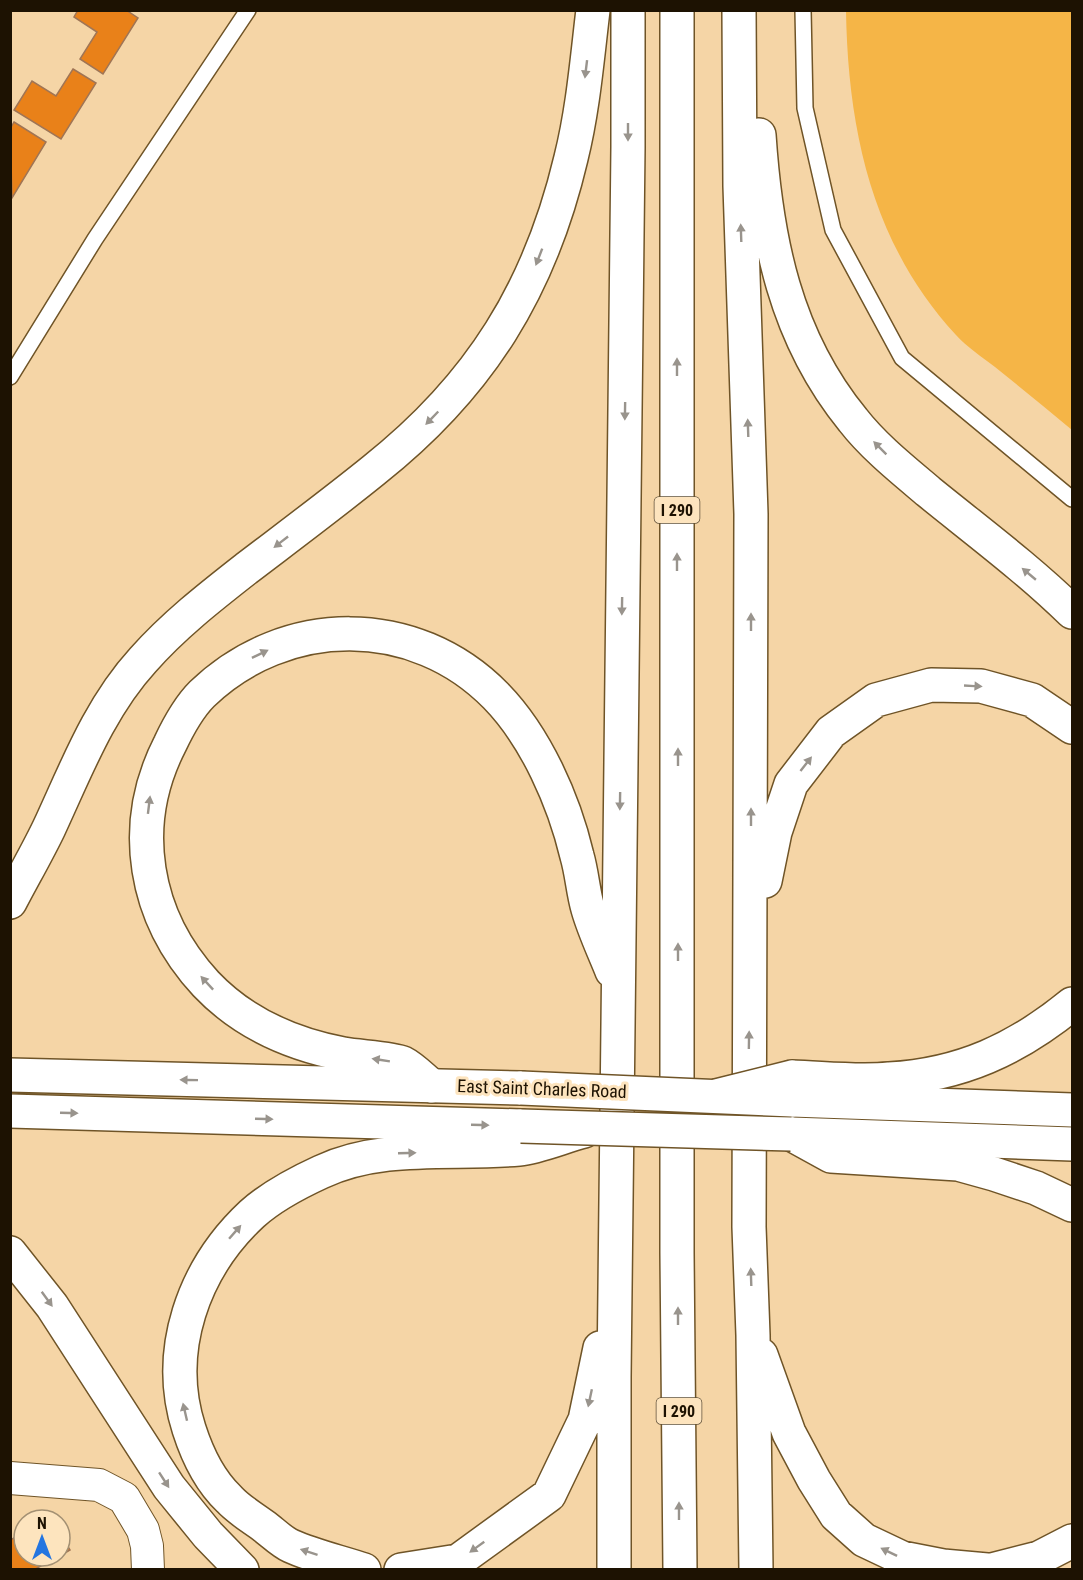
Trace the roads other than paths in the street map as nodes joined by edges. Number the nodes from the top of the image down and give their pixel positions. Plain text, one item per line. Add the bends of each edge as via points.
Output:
1 (248, 10) edge
2 (593, 10) edge
3 (628, 10) edge
4 (676, 10) edge
5 (739, 10) edge
6 (753, 10) edge
7 (802, 10) edge
8 (10, 377) edge
9 (1072, 499) edge
10 (1072, 612) edge
11 (1072, 727) edge
12 (10, 902) edge
13 (751, 981) junction
14 (618, 987) junction
15 (1072, 1004) edge
16 (10, 1075) edge
17 (432, 1086) junction
18 (792, 1088) junction
19 (1072, 1110) edge
20 (10, 1111) edge
21 (791, 1134) junction
22 (521, 1138) junction
23 (1072, 1143) edge
24 (1072, 1205) edge
25 (10, 1253) edge
26 (615, 1279) junction
27 (753, 1335) junction
28 (10, 1478) edge
29 (1072, 1541) edge
30 (148, 1569) edge
31 (242, 1569) edge
32 (364, 1569) edge
33 (401, 1569) edge
34 (614, 1569) edge
35 (680, 1569) edge
36 (756, 1569) edge
37 (987, 1569) edge
38 (992, 1569) edge

1 - 8 lane via 95,238
2 -> 12 main road via 572,156 557,213 517,307 487,354 452,398 416,434 203,603 142,661 94,731
3 -> 14 main road
35 -> 4 main road, I 290
13 -> 5 main road via 751,514 740,186
10 -> 6 main road via 898,466 853,421 819,373 794,321 770,237 761,159
7 - 9 lane via 805,108 833,230 902,358
13 -> 11 main road via 775,832 790,784 831,732 876,700 931,685 981,686 1032,700
27 -> 13 main road via 749,1227
17 -> 14 main road via 404,1064 298,1043 248,1019 194,969 160,911 148,870 147,850 150,795 157,771 177,730 201,695 257,654 324,634 383,636 448,660 496,696 548,773 577,854 588,909
14 - 26 main road
15 - 18 main road via 1013,1046 967,1064 933,1074
17 -> 16 main road, East Saint Charles Road
17 - 18 main road, East Saint Charles Road, bridge via 716,1096
18 - 19 main road
20 -> 22 main road, East Saint Charles Road
21 - 22 main road, East Saint Charles Road, bridge via 591,1129
21 - 23 main road, East Saint Charles Road
21 - 24 main road via 831,1156 958,1164 1036,1188
32 -> 22 main road via 290,1545 229,1500 214,1482 192,1439 181,1395 181,1349 192,1301 218,1253 253,1213 275,1196 325,1170 382,1154
25 -> 31 main road via 52,1306 169,1487
26 -> 33 main road via 585,1420 549,1495 458,1561
26 - 34 main road
27 - 36 main road
37 -> 27 main road via 902,1558 864,1540 836,1515 789,1433
28 - 30 street via 99,1485 124,1498 143,1530
29 - 38 main road via 1039,1558

